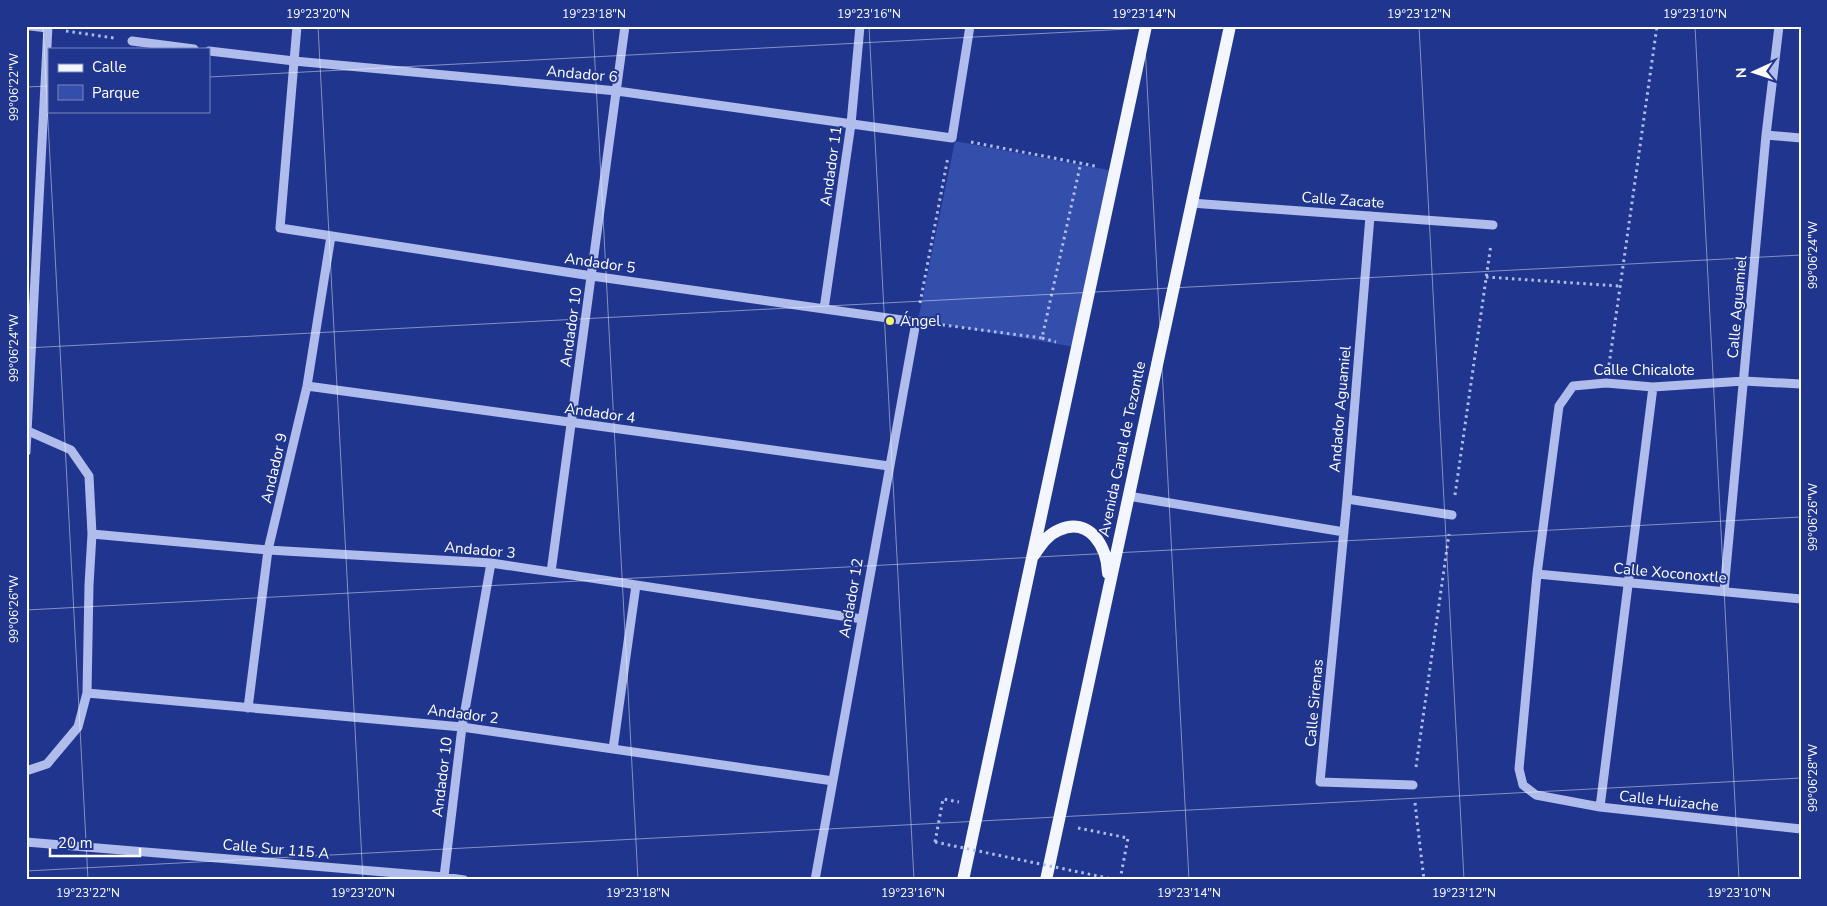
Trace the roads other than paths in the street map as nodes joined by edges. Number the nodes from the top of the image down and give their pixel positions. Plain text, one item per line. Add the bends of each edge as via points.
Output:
1 (30, 26) edge
2 (297, 26) edge
3 (626, 26) edge
4 (860, 26) edge
5 (970, 26) edge
6 (1146, 26) edge
7 (1230, 26) edge
8 (1778, 26) edge
9 (48, 27) edge
10 (132, 41) road end
11 (186, 48) edge
12 (210, 50) edge
13 (294, 61) junction
14 (617, 91) junction
15 (850, 124) junction
16 (1766, 135) junction
17 (1801, 138) edge
18 (1191, 203) junction
19 (1370, 216) junction
20 (1493, 226) road end
21 (331, 236) junction
22 (31, 266) edge
23 (592, 276) junction
24 (824, 309) junction
25 (916, 322) joint
26 (1744, 381) junction
27 (1801, 384) edge
28 (307, 386) junction
29 (1653, 387) junction
30 (572, 423) junction
31 (28, 431) junction
32 (26, 452) edge
33 (889, 466) junction
34 (1128, 496) junction
35 (1347, 499) junction
36 (1452, 515) road end
37 (1344, 532) junction
38 (92, 534) junction
39 (268, 550) junction
40 (1031, 559) junction
41 (491, 563) junction
42 (551, 572) junction
43 (1537, 574) junction
44 (1628, 584) junction
45 (636, 585) junction
46 (1109, 585) junction
47 (1724, 591) junction
48 (1801, 599) edge
49 (862, 619) junction
50 (87, 693) junction
51 (248, 708) junction
52 (462, 727) junction
53 (613, 749) junction
54 (26, 771) edge
55 (833, 781) junction
56 (1413, 786) road end
57 (1600, 807) junction
58 (1801, 829) edge
59 (26, 842) edge
60 (444, 877) junction
61 (464, 880) edge
62 (815, 880) edge
63 (963, 880) edge
64 (1046, 880) edge

1 - 9 street
2 - 13 street
3 - 14 street, Andador 10
4 - 15 street, Andador 11
5 - 15 street, Andador 6 via 952,138
6 - 40 main road
7 - 18 main road, Avenida Canal de Tezontle
8 - 16 street, Calle Aguamiel
9 - 22 street
10 - 11 street
12 - 13 street, Andador 6
13 - 14 street, Andador 6
13 - 21 street, Andador 5 via 280,228
14 - 15 street, Andador 6
14 - 23 street, Andador 10
15 - 24 street, Andador 11
16 - 17 street
16 - 26 street, Calle Aguamiel
18 - 19 street, Calle Zacate
18 - 34 main road, Avenida Canal de Tezontle
19 - 20 street, Calle Zacate
19 - 35 street, Andador Aguamiel
21 - 23 street, Andador 5
21 - 28 street, Andador 9
22 - 31 street
23 - 24 street, Andador 5
23 - 30 street, Andador 10
24 - 25 street, Andador 5
25 - 33 street, Andador 12
26 - 27 street, Calle Chicalote
26 - 29 street, Calle Chicalote
26 - 47 street, Calle Aguamiel
28 - 30 street, Andador 4
28 - 39 street, Andador 9
29 - 43 street, Calle Chicalote via 1606,383 1573,386 1559,406
29 - 44 street
30 - 33 street, Andador 4
30 - 42 street, Andador 10
31 - 32 street
31 - 38 street via 71,450 90,476
33 - 49 street, Andador 12
34 - 37 street
34 - 46 main road, Avenida Canal de Tezontle
35 - 36 street
35 - 37 street, Calle Sirenas
37 - 56 street, Calle Sirenas via 1320,782
38 - 39 street, Andador 3
38 - 50 street
39 - 41 street, Andador 3
39 - 51 street, Andador 9
40 - 46 main road via 1042,543 1059,530 1084,528 1104,549
40 - 63 main road
41 - 42 street, Andador 3
41 - 52 street, Andador 10
42 - 45 street, Andador 3
43 - 44 street, Calle Xoconoxtle
43 - 57 street, Calle Huizache via 1519,769 1523,785 1536,795
44 - 47 street, Calle Xoconoxtle
44 - 57 street
45 - 49 street, Andador 3
45 - 53 street
46 - 64 main road, Avenida Canal de Tezontle
47 - 48 street, Calle Xoconoxtle
49 - 55 street, Andador 12
50 - 51 street, Andador 2
50 - 54 street via 78,727 46,764
51 - 52 street, Andador 2
52 - 53 street, Andador 2
52 - 60 street, Andador 10
53 - 55 street, Andador 2
55 - 62 street, Andador 12
57 - 58 street, Calle Huizache
59 - 60 street, Calle Sur 115 A
60 - 61 street, Calle Sur 115 A

